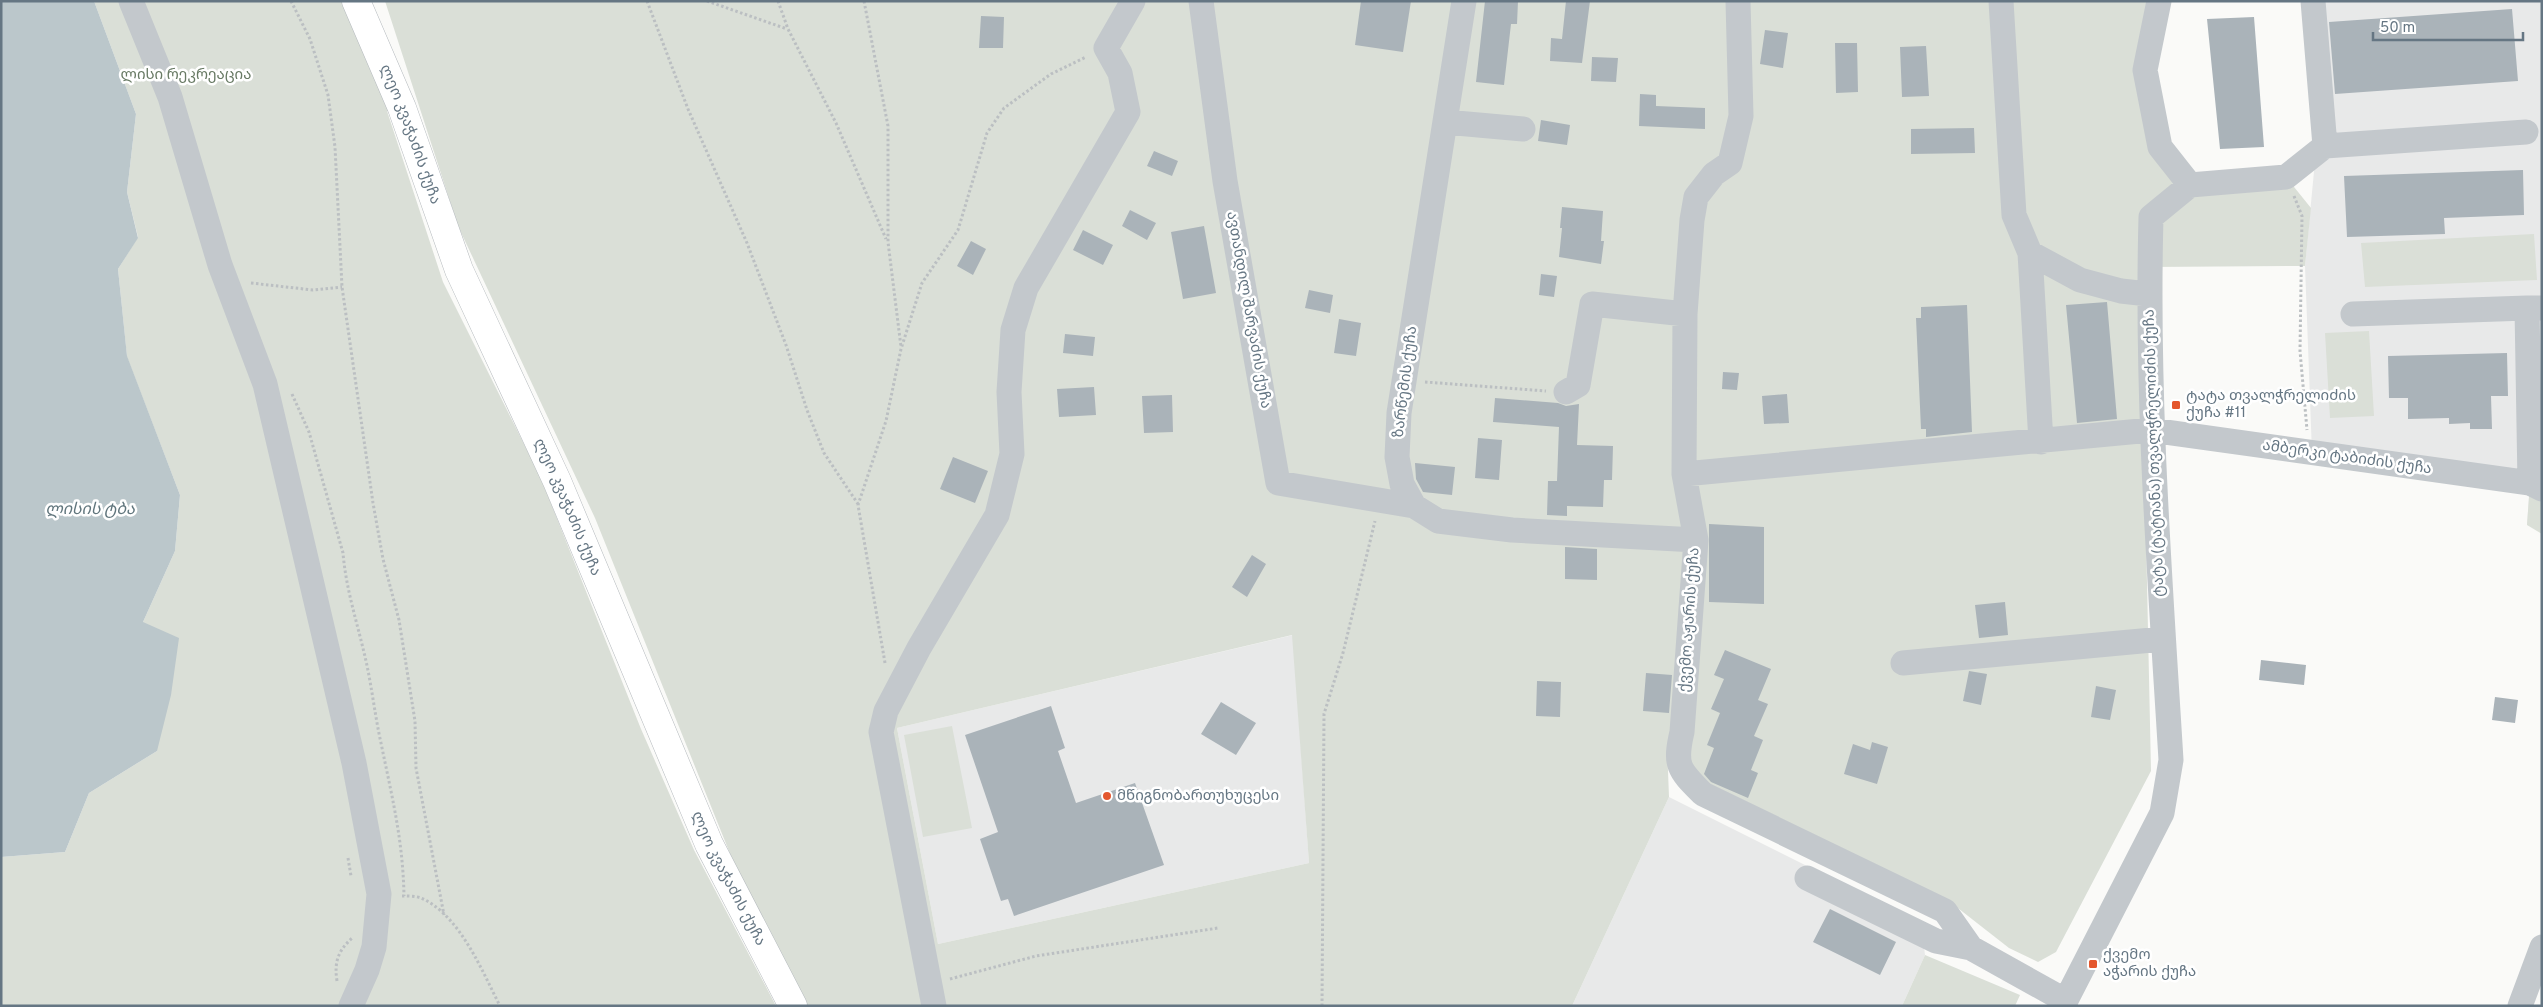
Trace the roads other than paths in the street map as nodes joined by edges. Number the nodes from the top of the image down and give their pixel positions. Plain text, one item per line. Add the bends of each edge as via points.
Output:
1 (131, 1) edge
2 (356, 1) edge
3 (1133, 1) edge
4 (1201, 1) edge
5 (1464, 1) edge
6 (1738, 1) edge
7 (2001, 1) edge
8 (2159, 1) edge
9 (2313, 1) edge
10 (1445, 122) junction
11 (1523, 129) dead end
12 (2526, 132) dead end
13 (2325, 146) junction
14 (2190, 185) junction
15 (2030, 253) junction
16 (2148, 294) junction
17 (2534, 308) edge
18 (1684, 314) junction
19 (2353, 314) dead end
20 (1566, 392) road end
21 (2151, 430) junction
22 (2041, 442) junction
23 (2536, 449) edge
24 (1684, 474) junction
25 (2538, 486) edge
26 (1414, 506) junction
27 (1696, 540) junction
28 (2164, 639) junction
29 (1903, 663) dead end
30 (1807, 878) dead end
31 (1971, 948) junction
32 (2542, 948) edge
33 (932, 995) edge
34 (346, 997) edge
35 (2065, 1004) edge
36 (793, 1006) edge
37 (2520, 1006) edge

1 - 34 street via 170,97 220,265 265,384 332,668 379,894 374,948 367,970
2 - 36 main road, ლეო კვაჭაძის ქუჩა via 402,108 459,270 557,481 709,844
3 - 33 street via 1106,48 1120,73 1128,112 1026,288 1013,330 1008,392 1012,454 997,515 915,656 886,711 881,732
4 - 26 street, ავთანდილ შარვაძის ქუჩა via 1225,181 1278,483
5 - 10 street, ზარწემის ქუჩა
6 - 18 street, ქვემო აჟარის ქუჩა via 1741,116 1730,163 1714,174 1696,196
7 - 15 street via 2014,215
8 - 14 street via 2145,70 2160,147
9 - 13 street
10 - 11 street
10 - 26 street, ზარწემის ქუჩა via 1399,413 1397,457 1402,484
12 - 13 street
13 - 14 street via 2286,177
14 - 16 street, ტატა (ტატიანა) თვალჭრელიძის ქუჩა via 2151,217
15 - 16 street via 2080,280 2121,291
15 - 22 street
16 - 21 street, ტატა (ტატიანა) თვალჭრელიძის ქუჩა
17 - 19 street
17 - 23 street
18 - 20 street via 1592,304 1578,385
18 - 24 street, ქვემო აჟარის ქუჩა
21 - 22 street, ამბერკი ტაბიძის ქუჩა
21 - 25 street, ამბერკი ტაბიძის ქუჩა
21 - 28 street, ტატა (ტატიანა) თვალჭრელიძის ქუჩა
22 - 24 street, ამბერკი ტაბიძის ქუჩა
23 - 25 street
24 - 27 street, ქვემო აჟარის ქუჩა
26 - 27 street, ზარწემის ქუჩა via 1438,521 1512,530
27 - 31 street, ქვემო აჟარის ქუჩა via 1682,732 1677,756 1686,777 1702,794 1945,911
28 - 29 street
28 - 35 street, ტატა (ტატიანა) თვალჭრელიძის ქუჩა via 2171,760 2162,812
30 - 31 street via 1936,941
31 - 35 street, ქვემო აჟარის ქუჩა
32 - 37 street

